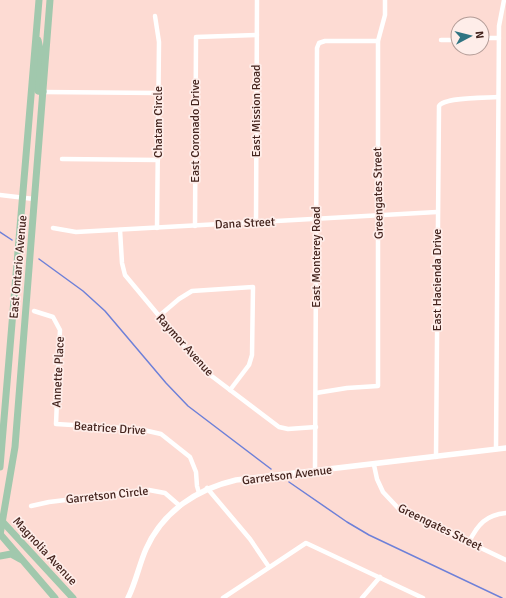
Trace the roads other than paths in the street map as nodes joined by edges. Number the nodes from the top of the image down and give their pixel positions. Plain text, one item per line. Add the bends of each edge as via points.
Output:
1 (39, 0) edge
2 (50, 0) edge
3 (257, 0) edge
4 (385, 0) edge
5 (504, 0) edge
6 (155, 16) dead end
7 (37, 28) junction
8 (257, 35) junction
9 (490, 38) edge
10 (499, 38) junction
11 (440, 40) dead end
12 (450, 40) edge
13 (378, 41) junction
14 (43, 92) junction
15 (158, 93) junction
16 (498, 98) junction
17 (62, 160) dead end
18 (158, 160) junction
19 (0, 195) edge
20 (23, 198) junction
21 (34, 199) junction
22 (437, 212) junction
23 (377, 215) junction
24 (316, 219) junction
25 (256, 222) junction
26 (195, 226) junction
27 (52, 228) dead end
28 (157, 228) junction
29 (120, 230) junction
30 (34, 311) dead end
31 (159, 316) junction
32 (230, 390) junction
33 (316, 393) junction
34 (56, 424) joint
35 (316, 427) junction
36 (506, 448) edge
37 (496, 449) junction
38 (436, 457) junction
39 (374, 465) junction
40 (0, 467) edge
41 (315, 471) junction
42 (208, 488) junction
43 (199, 493) junction
44 (31, 506) dead end
45 (180, 506) junction
46 (506, 513) edge
47 (1, 521) edge
48 (0, 534) edge
49 (469, 542) junction
50 (0, 556) edge
51 (23, 560) junction
52 (506, 560) edge
53 (269, 567) junction
54 (380, 578) junction
55 (55, 598) edge
56 (73, 598) edge
57 (128, 598) edge
58 (223, 598) edge
59 (362, 598) edge
60 (423, 598) edge

1 - 7 main road, East Ontario Avenue
2 - 14 main road, East Ontario Avenue
3 - 8 street, East Mission Road
4 - 13 street, Greengates Street via 385,15
5 - 10 street
6 - 15 street, Chatam Circle via 159,42
7 - 14 main road via 40,49 37,86 38,91
7 - 20 main road, East Ontario Avenue
8 - 25 street, East Mission Road
8 - 26 street, East Coronado Drive via 196,36
9 - 10 street
10 - 16 street
11 - 12 street
13 - 23 street, Greengates Street
13 - 24 street, East Monterey Road via 325,40 319,43 317,48
14 - 15 street
14 - 21 main road, East Ontario Avenue
15 - 18 street, Chatam Circle
16 - 22 street, East Hacienda Drive via 471,98 440,104
16 - 37 street
17 - 18 street
18 - 28 street, Chatam Circle
19 - 20 street
20 - 21 street
20 - 40 main road, East Ontario Avenue
21 - 47 main road, East Ontario Avenue via 15,447
22 - 23 street, Dana Street
22 - 38 street, East Hacienda Drive
23 - 24 street, Dana Street
23 - 33 street, Greengates Street via 378,386
24 - 25 street, Dana Street
24 - 33 street, East Monterey Road
25 - 26 street, Dana Street
26 - 28 street, Dana Street
27 - 29 street, Dana Street via 76,232
28 - 29 street, Dana Street
29 - 31 street, Raymor Avenue via 125,275
30 - 34 street, Annette Place via 53,317 60,330
31 - 32 street, Raymor Avenue via 204,371
31 - 32 street via 178,299 192,291 253,287 252,355 249,365
32 - 35 street, Raymor Avenue via 279,427
33 - 35 street, East Monterey Road
34 - 43 street, Beatrice Drive via 139,429 161,434 190,457 196,472
35 - 41 street, East Monterey Road
36 - 37 street, Garretson Avenue
37 - 38 street, Garretson Avenue
38 - 39 street, Garretson Avenue
39 - 41 street, Garretson Avenue
39 - 49 street, Greengates Street via 379,485 392,504
41 - 42 street, Garretson Avenue via 236,480
42 - 43 street, Garretson Avenue
42 - 53 street via 250,539
43 - 45 street, Garretson Avenue
44 - 45 street, Garretson Circle via 148,490 165,493
45 - 57 street, Garretson Avenue via 152,538
46 - 49 street via 481,522
47 - 48 main road, East Ontario Avenue
47 - 56 main road, Magnolia Avenue
48 - 51 main road, Magnolia Avenue
49 - 52 street, Greengates Street
50 - 51 main road via 11,554
51 - 55 main road, Magnolia Avenue
53 - 54 street via 306,543
53 - 58 street
54 - 59 street
54 - 60 street

